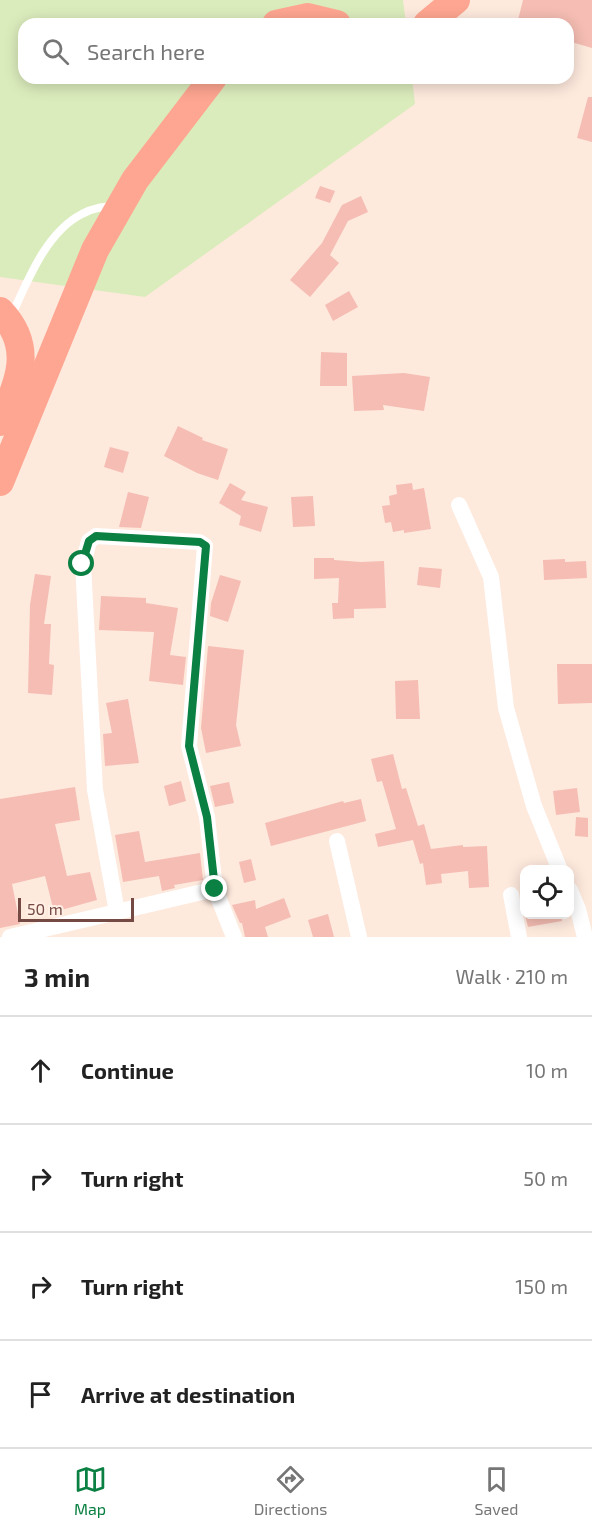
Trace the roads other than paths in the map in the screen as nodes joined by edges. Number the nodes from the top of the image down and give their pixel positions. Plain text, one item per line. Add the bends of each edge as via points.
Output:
1 (456, 0) edge
2 (300, 18) edge
3 (315, 18) edge
4 (434, 18) edge
5 (208, 84) edge
6 (121, 204) junction
7 (5, 316) edge
8 (0, 422) edge
9 (0, 482) edge
10 (459, 505) dead end
11 (337, 841) dead end
12 (558, 865) edge
13 (215, 889) junction
14 (511, 895) dead end
15 (574, 895) edge
16 (585, 909) edge
17 (117, 912) junction
18 (10, 937) edge
19 (234, 937) edge
20 (358, 937) edge
21 (519, 937) edge
22 (585, 937) edge

1 - 4 highway
2 - 3 highway
5 - 6 highway
6 - 7 lane via 94,209 68,222
6 - 9 highway via 95,250
7 - 8 highway via 20,346 21,371
10 - 12 street via 491,576 506,708 534,806
11 - 20 street
13 - 17 street
13 - 17 street via 207,817 189,746 206,546 200,542 96,536 89,541 82,564 95,790
13 - 19 street
14 - 21 street
15 - 16 street
16 - 22 street
17 - 18 street

